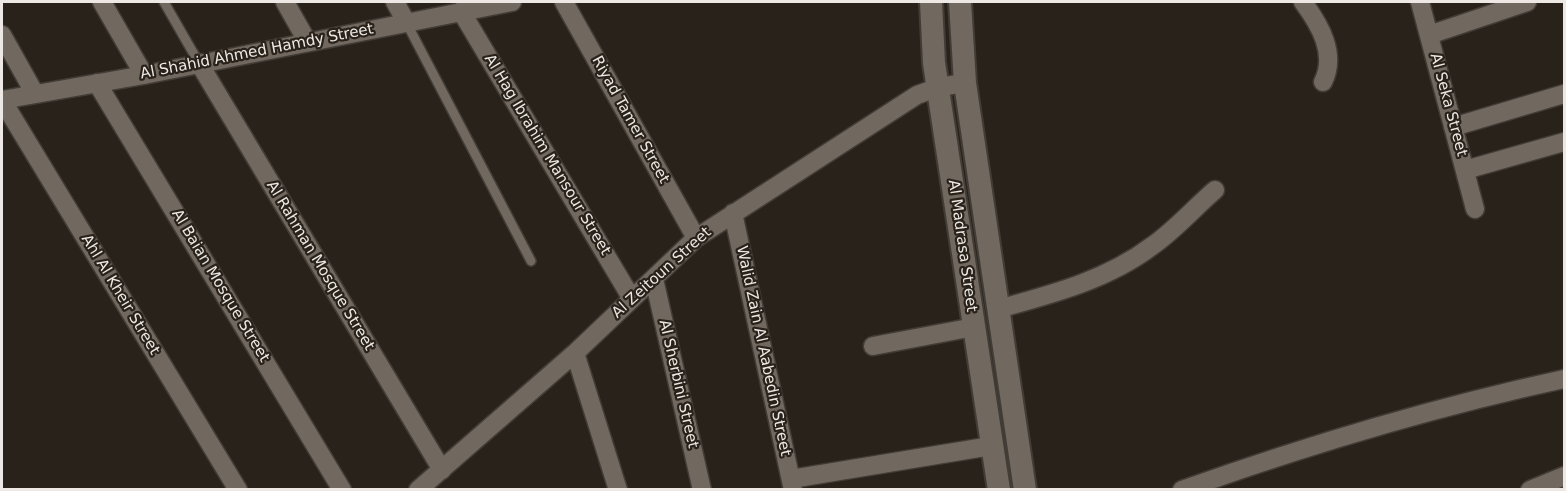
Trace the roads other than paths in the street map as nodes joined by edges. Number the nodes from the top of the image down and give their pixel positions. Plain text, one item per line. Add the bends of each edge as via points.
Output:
1 (102, 2) edge
2 (164, 2) edge
3 (285, 2) edge
4 (395, 2) edge
5 (512, 2) edge
6 (564, 2) edge
7 (931, 2) edge
8 (960, 2) edge
9 (1303, 2) edge
10 (1420, 2) edge
11 (1527, 2) edge
12 (461, 11) junction
13 (406, 22) junction
14 (1429, 35) junction
15 (2, 36) edge
16 (307, 41) junction
17 (199, 63) junction
18 (144, 75) junction
19 (1323, 82) dead end
20 (97, 83) junction
21 (965, 83) junction
22 (939, 87) junction
23 (35, 94) junction
24 (1564, 94) edge
25 (2, 100) edge
26 (1454, 127) junction
27 (1564, 142) edge
28 (1465, 170) junction
29 (1215, 190) dead end
30 (1475, 209) dead end
31 (733, 213) junction
32 (696, 238) junction
33 (531, 261) dead end
34 (654, 279) junction
35 (632, 299) junction
36 (998, 309) junction
37 (974, 327) junction
38 (873, 346) dead end
39 (575, 353) junction
40 (1564, 379) edge
41 (991, 446) junction
42 (442, 470) junction
43 (1564, 476) edge
44 (792, 484) edge
45 (238, 489) edge
46 (342, 489) edge
47 (418, 489) edge
48 (618, 489) edge
49 (702, 489) edge
50 (999, 489) edge
51 (1025, 489) edge
52 (1182, 489) edge
53 (1530, 489) edge

1 - 18 street
2 - 17 lane
3 - 16 street
4 - 13 street
5 - 12 street, Al Shahid Ahmed Hamdy Street
6 - 32 street, Riyad Tamer Street
7 - 22 street, Al Madrasa Street
8 - 21 street, Al Madrasa Street
9 - 19 street via 1328,51 1328,71
10 - 14 street, Al Seka Street
11 - 14 street
12 - 13 street, Al Shahid Ahmed Hamdy Street
12 - 35 street, Al Hag Ibrahim Mansour Street
13 - 16 street, Al Shahid Ahmed Hamdy Street
13 - 33 lane
14 - 26 street, Al Seka Street
15 - 23 street
16 - 17 street, Al Shahid Ahmed Hamdy Street
17 - 18 street, Al Shahid Ahmed Hamdy Street
17 - 42 street, Al Rahman Mosque Street
18 - 20 street, Al Shahid Ahmed Hamdy Street
20 - 23 street, Al Shahid Ahmed Hamdy Street
20 - 46 street, Al Baian Mosque Street
21 - 22 street, Al Zeitoun Street
21 - 36 street, Al Madrasa Street
22 - 31 street, Al Zeitoun Street via 917,95
22 - 37 street, Al Madrasa Street
23 - 25 street, Al Shahid Ahmed Hamdy Street
24 - 26 street
25 - 45 street, Ahl Al Kheir Street
26 - 28 street, Al Seka Street
27 - 28 street
28 - 30 street, Al Seka Street
29 - 36 street via 1128,263 1070,288
31 - 32 street, Al Zeitoun Street
31 - 44 street, Walid Zain Al Aabedin Street
32 - 34 street, Al Zeitoun Street
34 - 35 street, Al Zeitoun Street
34 - 49 street, Al Sherbini Street
35 - 39 street, Al Zeitoun Street
36 - 51 street, Al Madrasa Street
37 - 38 street
37 - 41 street, Al Madrasa Street
39 - 42 street, Al Zeitoun Street
39 - 48 street
40 - 52 street via 1476,398 1378,426
41 - 44 street
41 - 50 street, Al Madrasa Street
42 - 47 street, Al Zeitoun Street
43 - 53 street

